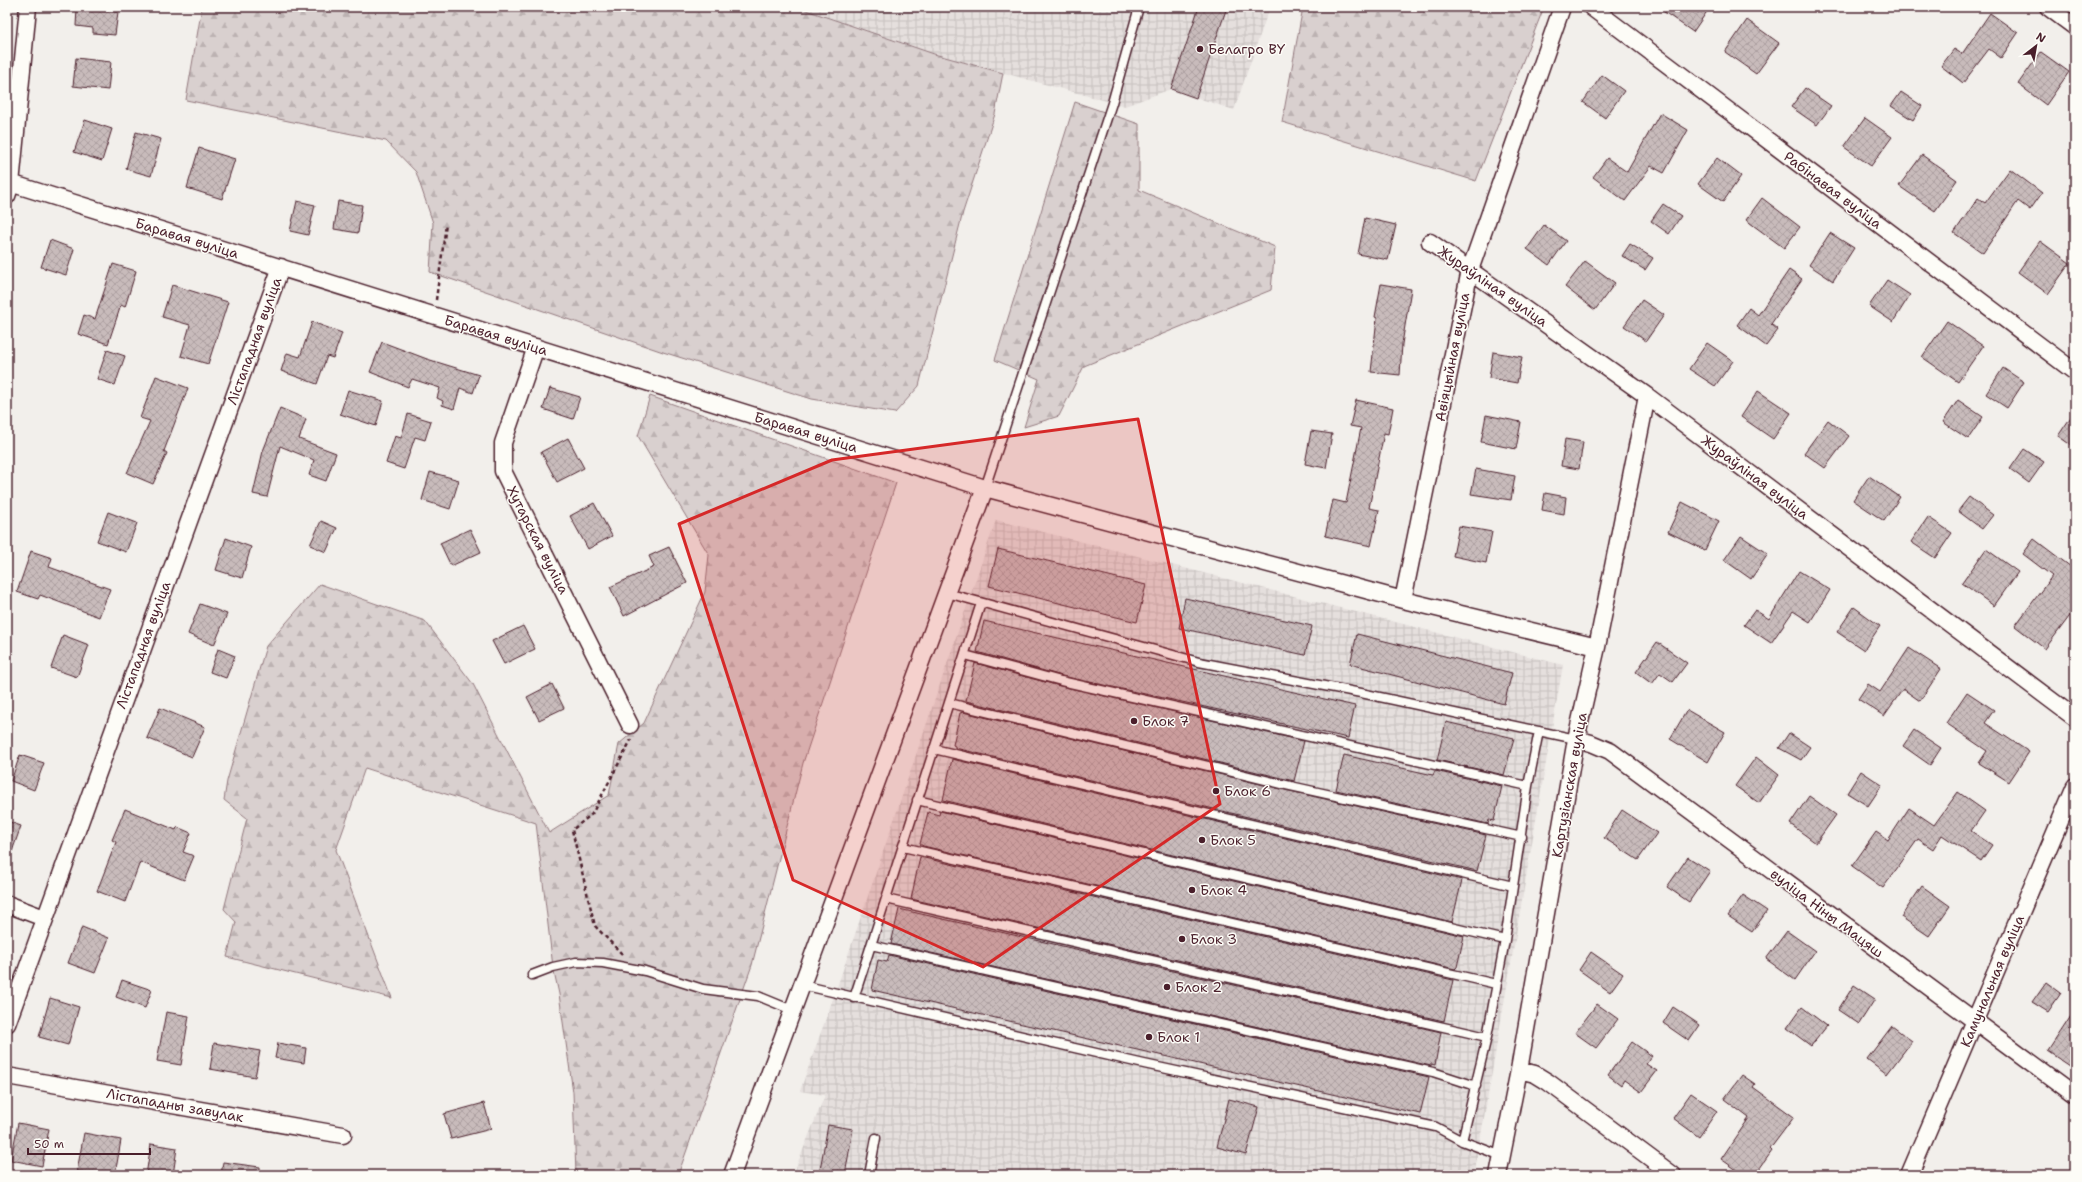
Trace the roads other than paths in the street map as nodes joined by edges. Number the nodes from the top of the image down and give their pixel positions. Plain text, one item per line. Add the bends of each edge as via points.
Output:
1 (28, 7) edge
2 (1139, 7) edge
3 (1562, 7) edge
4 (1591, 7) edge
5 (2048, 7) edge
6 (2075, 27) edge
7 (8, 188) edge
8 (1430, 242) dead end
9 (281, 267) junction
10 (1470, 270) junction
11 (536, 347) junction
12 (2075, 372) edge
13 (1647, 396) junction
14 (986, 488) junction
15 (947, 593) junction
16 (1403, 600) junction
17 (981, 603) junction
18 (1597, 647) junction
19 (964, 655) junction
20 (949, 703) junction
21 (2075, 718) edge
22 (630, 726) road end
23 (1539, 732) junction
24 (1576, 739) junction
25 (934, 749) junction
26 (1528, 786) junction
27 (2075, 786) edge
28 (918, 800) junction
29 (1522, 837) junction
30 (903, 847) junction
31 (1513, 886) junction
32 (886, 899) junction
33 (7, 904) edge
34 (44, 918) junction
35 (1505, 940) junction
36 (871, 945) junction
37 (532, 975) dead end
38 (1496, 984) junction
39 (802, 985) junction
40 (854, 998) junction
41 (792, 1010) junction
42 (1974, 1022) junction
43 (7, 1024) edge
44 (1486, 1037) junction
45 (1519, 1070) junction
46 (7, 1076) edge
47 (1476, 1086) junction
48 (2075, 1095) edge
49 (343, 1135) dead end
50 (876, 1138) dead end
51 (1462, 1141) junction
52 (1502, 1156) junction
53 (732, 1175) edge
54 (869, 1175) edge
55 (1498, 1175) edge
56 (1673, 1175) edge
57 (1909, 1175) edge

1 - 7 street
2 - 14 lane via 1112,103
3 - 10 street, Авіяцыйная вуліца
4 - 12 street, Рабінавая вуліца
5 - 6 street
7 - 9 street, Баравая вуліца
8 - 10 street, Жураўліная вуліца
9 - 11 street, Баравая вуліца
9 - 34 street, Лістападная вуліца
10 - 13 street, Жураўліная вуліца
10 - 16 street, Авіяцыйная вуліца
11 - 14 street, Баравая вуліца
11 - 22 street, Хутарская вуліца via 503,442 503,471
13 - 18 street, Картузіанская вуліца
13 - 21 street, Жураўліная вуліца
14 - 15 street
14 - 16 street, Баравая вуліца
15 - 17 lane
15 - 39 street
16 - 18 street, Баравая вуліца
17 - 19 lane
17 - 23 lane via 1198,662 1361,693
18 - 24 street, Картузіанская вуліца
19 - 20 lane
19 - 26 lane via 1061,680
20 - 25 lane
20 - 29 lane via 1286,785
23 - 24 lane
23 - 26 lane
24 - 42 street, вуліца Ніны Мацяш via 1610,751
24 - 45 street, Картузіанская вуліца
25 - 28 lane
25 - 31 lane
26 - 29 lane
27 - 42 street, Камунальная вуліца
28 - 30 lane
28 - 35 lane
29 - 31 lane
30 - 32 lane
30 - 38 lane
31 - 35 lane
32 - 36 lane
32 - 44 lane
33 - 34 street
34 - 43 street, Лістападная вуліца
35 - 38 lane
36 - 40 lane
36 - 47 lane via 1433,1072
37 - 41 lane via 576,962 603,962 645,971 703,989 758,996
38 - 44 lane
39 - 40 lane
39 - 41 street
40 - 51 lane via 1436,1128
41 - 53 street
42 - 48 street, вуліца Ніны Мацяш
42 - 57 street, Камунальная вуліца
44 - 47 lane
45 - 52 street, Картузіанская вуліца
45 - 56 street via 1535,1074 1548,1082
46 - 49 street, Лістападны завулак
47 - 51 lane
50 - 54 lane
51 - 52 lane
52 - 55 street, Картузіанская вуліца

